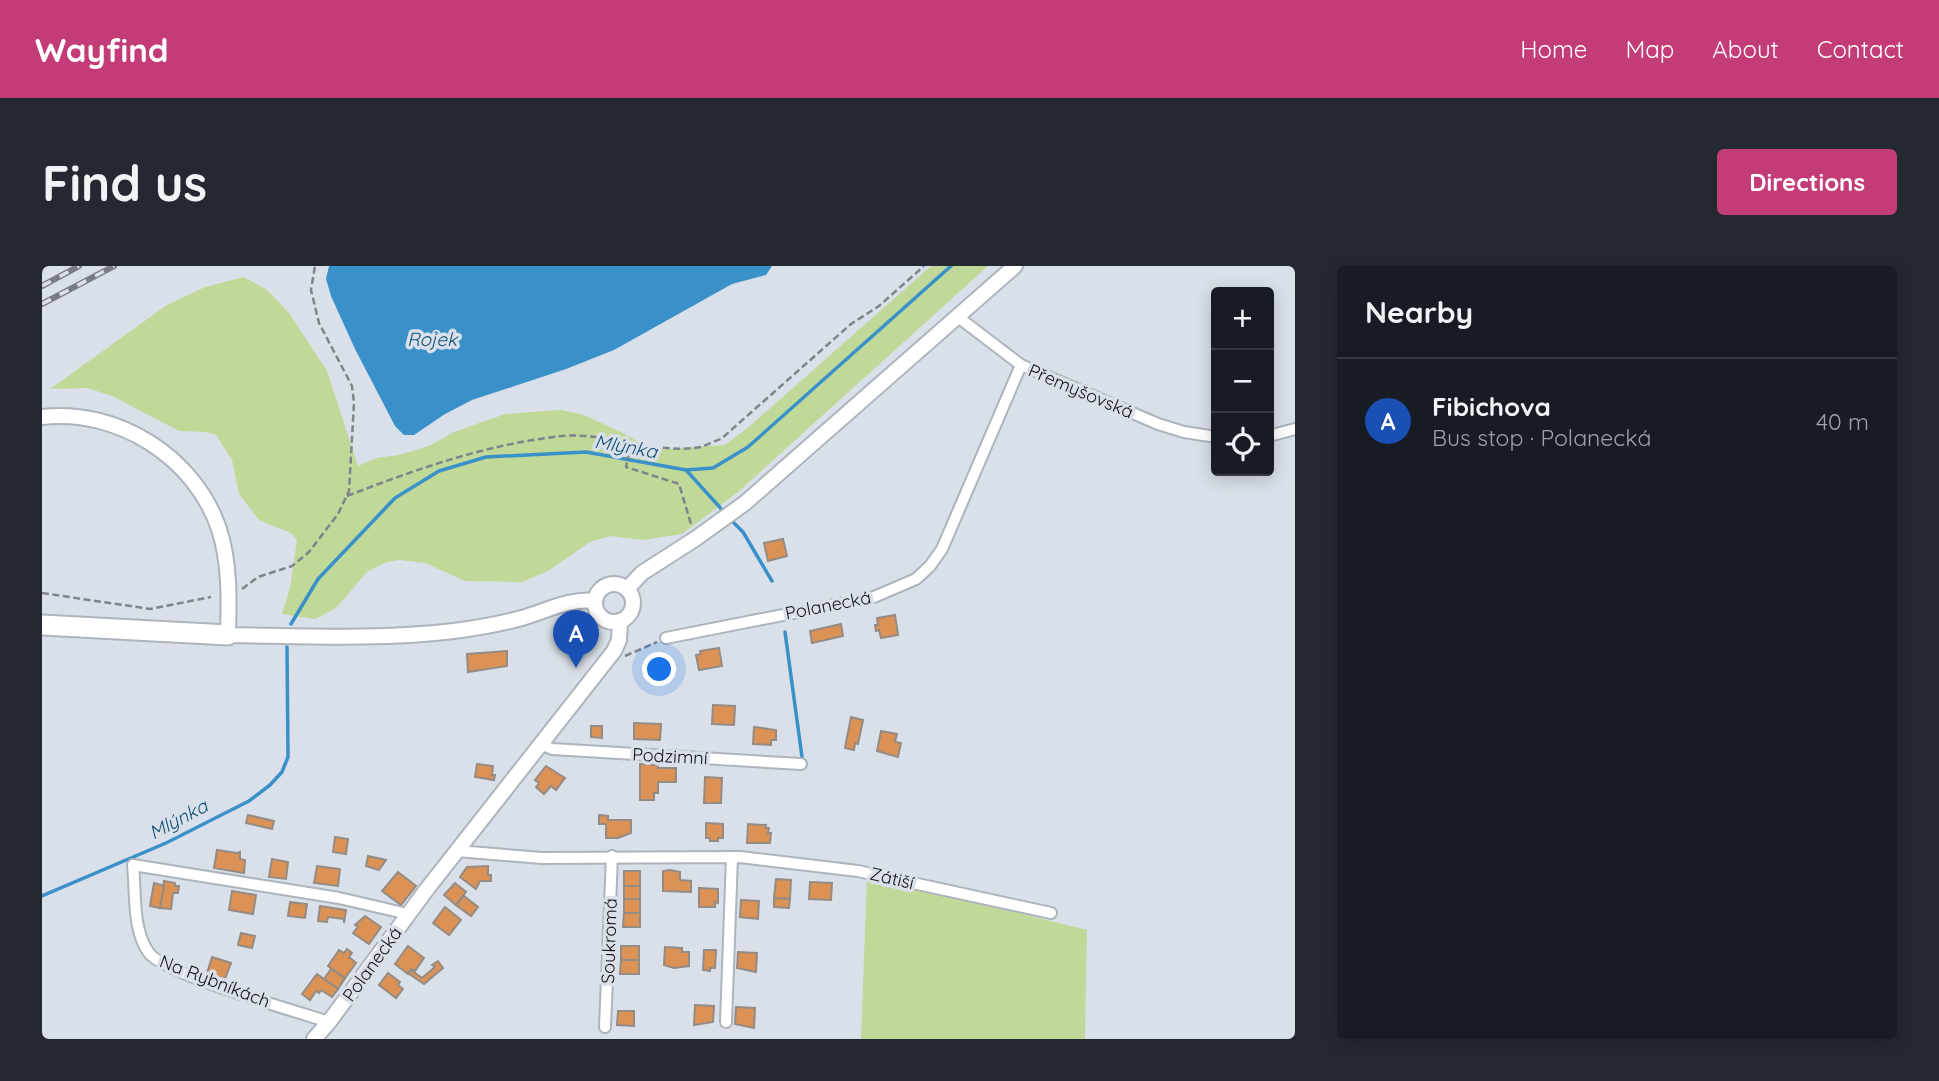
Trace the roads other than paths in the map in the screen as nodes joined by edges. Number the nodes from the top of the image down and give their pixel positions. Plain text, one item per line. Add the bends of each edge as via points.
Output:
1 (1015, 266) edge
2 (958, 317) junction
3 (1021, 365) junction
4 (42, 417) edge
5 (1295, 429) edge
6 (1274, 435) edge
7 (1211, 436) edge
8 (627, 589) junction
9 (595, 601) junction
10 (620, 621) junction
11 (42, 622) edge
12 (228, 635) junction
13 (666, 638) road end
14 (540, 744) junction
15 (802, 764) dead end
16 (457, 851) junction
17 (612, 856) junction
18 (732, 857) junction
19 (408, 914) junction
20 (1051, 914) dead end
21 (329, 1022) junction
22 (726, 1022) dead end
23 (605, 1027) dead end
24 (314, 1039) edge

1 - 2 street
2 - 3 street, Přemyšovská
2 - 8 street via 745,502 642,573
3 - 7 street, Přemyšovská via 1158,424
3 - 13 street, Polanecká via 942,549 916,579 874,597
4 - 12 street via 63,415 110,424 151,442 180,467 214,515 225,555
5 - 6 street
8 - 9 street via 607,585
8 - 10 street via 632,607
9 - 10 street via 601,617
9 - 12 street via 425,634
10 - 14 street, Polanecká via 619,640 610,656
11 - 12 highway
14 - 15 street, Podzimní
14 - 16 street, Polanecká
16 - 17 street, Zátiší via 542,858
16 - 19 street, Polanecká
17 - 18 street, Zátiší
17 - 23 street, Soukromá
18 - 20 street, Zátiší via 858,871
18 - 22 street
19 - 21 street, Polanecká
19 - 21 street, Na Rybníkách via 339,898 133,865 139,932 150,955 204,981
21 - 24 street, Polanecká

